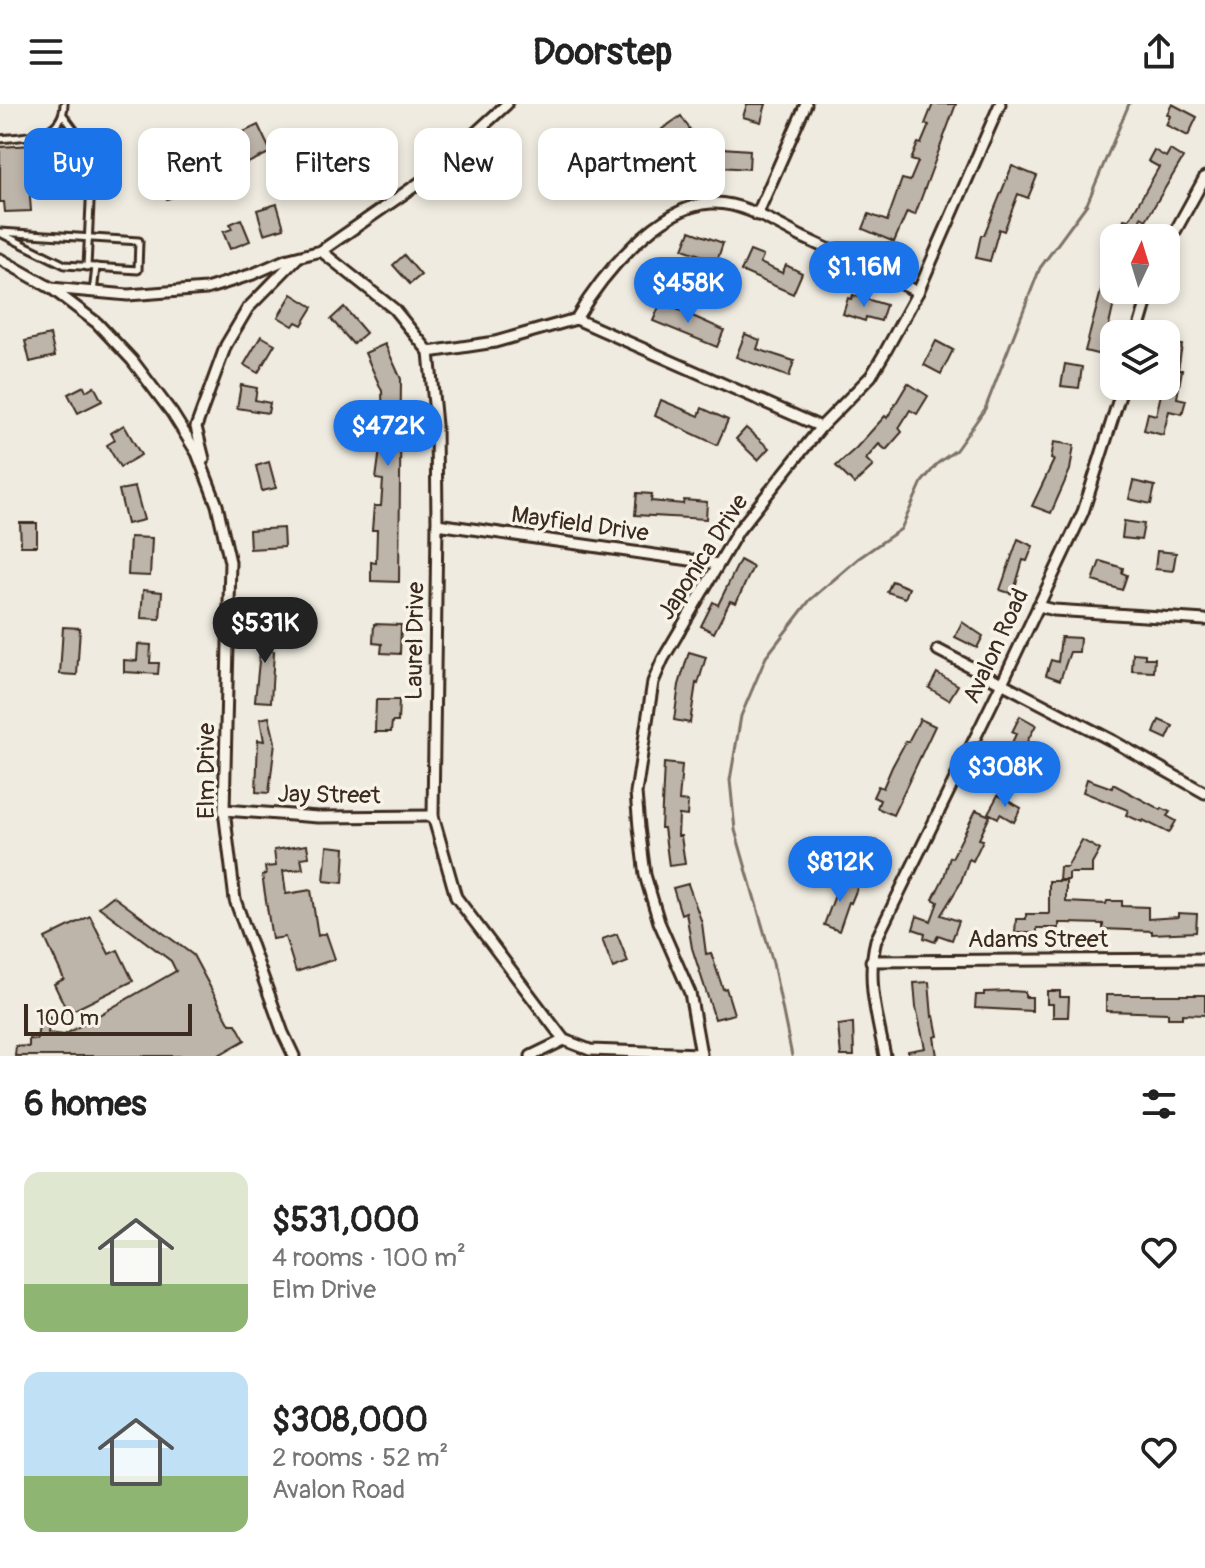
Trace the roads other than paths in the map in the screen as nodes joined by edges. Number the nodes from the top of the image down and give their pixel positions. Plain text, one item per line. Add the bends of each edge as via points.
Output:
1 (64, 104) edge
2 (507, 104) edge
3 (806, 104) edge
4 (1000, 104) edge
5 (64, 116) junction
6 (0, 139) edge
7 (1205, 177) edge
8 (757, 215) junction
9 (1179, 224) edge
10 (0, 232) edge
11 (89, 237) junction
12 (321, 251) junction
13 (300, 256) junction
14 (0, 259) edge
15 (87, 267) junction
16 (96, 267) junction
17 (51, 288) junction
18 (918, 292) junction
19 (93, 293) junction
20 (576, 319) junction
21 (429, 352) junction
22 (1119, 400) edge
23 (821, 427) junction
24 (209, 478) junction
25 (437, 524) junction
26 (718, 564) junction
27 (1038, 606) junction
28 (1205, 620) edge
29 (938, 650) dead end
30 (1002, 683) junction
31 (1205, 793) edge
32 (224, 810) junction
33 (433, 816) junction
34 (1205, 959) edge
35 (871, 961) junction
36 (564, 1040) junction
37 (294, 1056) edge
38 (531, 1056) edge
39 (885, 1056) edge

1 - 5 lane
2 - 12 street via 425,179
3 - 8 street
4 - 18 street, Japonica Drive
5 - 6 lane via 39,135
5 - 11 lane via 92,161
7 - 9 street
8 - 18 street
8 - 20 street via 711,203 676,212 621,259
10 - 11 lane
10 - 15 lane via 65,265
11 - 15 lane
11 - 16 lane via 139,241 138,270
12 - 13 street
12 - 21 street via 394,309
13 - 19 street via 206,289
13 - 24 street, Elm Drive via 248,308 226,345 196,427
14 - 17 street, Elm Drive
15 - 16 lane
16 - 19 lane
17 - 19 street
17 - 24 street, Elm Drive via 97,323 132,360 172,413
18 - 23 street, Japonica Drive via 871,376
20 - 21 street via 495,342
20 - 23 street
21 - 25 street, Laurel Drive
22 - 27 street, Avalon Road via 1083,512
23 - 26 street, Japonica Drive
24 - 32 street, Elm Drive via 230,562
25 - 26 street, Mayfield Drive
25 - 33 street, Laurel Drive
26 - 36 street, Japonica Drive via 653,682 636,793 645,875 690,993 701,1054 590,1050
27 - 28 street
27 - 30 street, Avalon Road
29 - 30 street
30 - 31 street
30 - 35 street, Avalon Road via 890,910
32 - 33 street, Jay Street via 318,817
32 - 37 street, Elm Drive via 235,900
33 - 36 street, Laurel Drive via 456,897
34 - 35 street, Adams Street
35 - 39 street, Avalon Road
36 - 38 street

